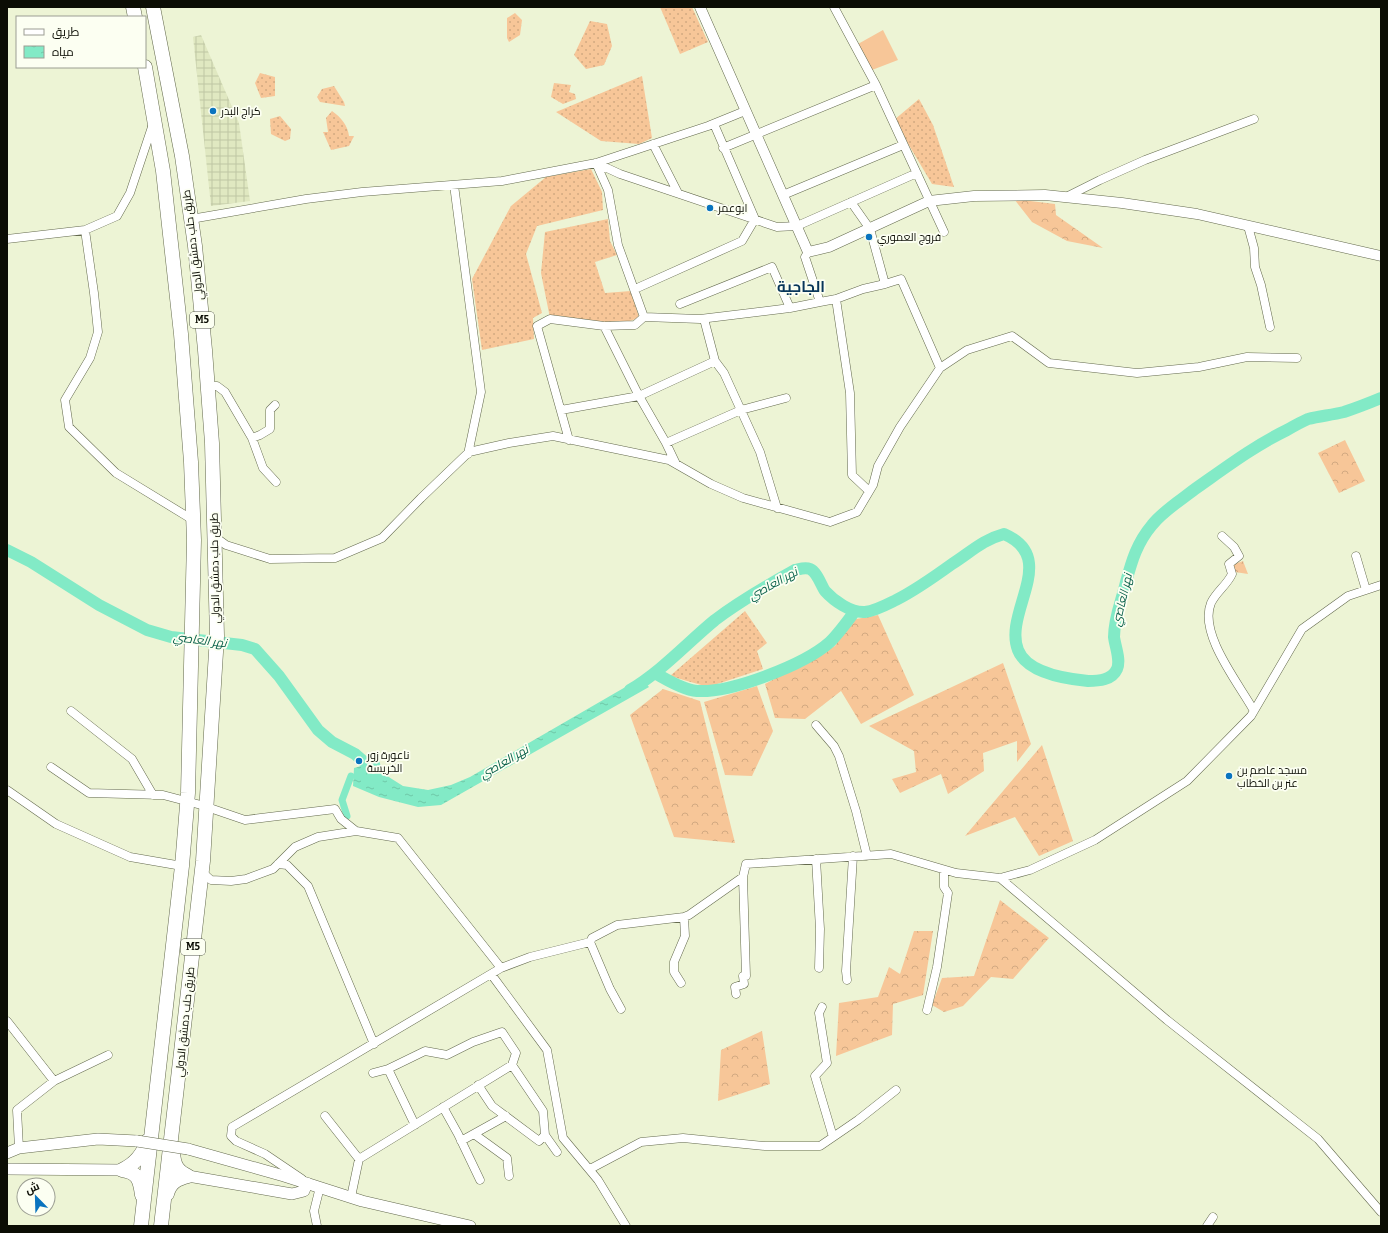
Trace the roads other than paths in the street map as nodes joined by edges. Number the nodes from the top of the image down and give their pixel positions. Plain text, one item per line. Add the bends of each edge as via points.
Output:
1 (153, 7) edge
2 (700, 7) edge
3 (834, 7) edge
4 (144, 68) edge
5 (876, 85) junction
6 (745, 111) junction
7 (154, 120) junction
8 (1254, 120) dead end
9 (714, 124) junction
10 (756, 134) junction
11 (653, 144) junction
12 (903, 145) junction
13 (724, 148) junction
14 (596, 163) junction
15 (917, 173) junction
16 (454, 185) junction
17 (678, 193) junction
18 (783, 195) junction
19 (1066, 197) junction
20 (929, 201) junction
21 (851, 202) junction
22 (191, 219) junction
23 (755, 219) junction
24 (797, 226) junction
25 (1248, 226) junction
26 (870, 229) junction
27 (85, 230) junction
28 (944, 232) dead end
29 (7, 239) edge
30 (808, 252) junction
31 (1381, 256) edge
32 (885, 284) junction
33 (635, 289) junction
34 (836, 299) junction
35 (820, 302) junction
36 (680, 304) dead end
37 (790, 308) junction
38 (644, 317) junction
39 (704, 319) junction
40 (604, 326) junction
41 (1270, 327) dead end
42 (1297, 358) dead end
43 (715, 361) junction
44 (940, 368) junction
45 (208, 386) junction
46 (638, 396) junction
47 (786, 398) dead end
48 (275, 405) dead end
49 (561, 410) junction
50 (741, 410) junction
51 (252, 438) junction
52 (569, 440) junction
53 (666, 443) junction
54 (468, 454) junction
55 (676, 464) junction
56 (276, 482) dead end
57 (869, 491) junction
58 (777, 508) junction
59 (193, 520) junction
60 (1222, 536) dead end
61 (215, 537) junction
62 (1356, 556) dead end
63 (1381, 586) edge
64 (1366, 590) junction
65 (71, 711) dead end
66 (1254, 711) junction
67 (816, 725) dead end
68 (51, 766) dead end
69 (7, 790) edge
70 (153, 795) junction
71 (188, 802) junction
72 (207, 807) junction
73 (356, 831) junction
74 (853, 856) junction
75 (867, 856) junction
76 (816, 860) junction
77 (278, 864) junction
78 (182, 866) junction
79 (944, 870) junction
80 (202, 872) junction
81 (743, 877) junction
82 (1000, 878) junction
83 (684, 917) junction
84 (590, 942) junction
85 (501, 968) junction
86 (819, 968) dead end
87 (491, 974) junction
88 (847, 980) dead end
89 (680, 983) dead end
90 (736, 994) dead end
91 (822, 1006) dead end
92 (621, 1009) dead end
93 (927, 1010) dead end
94 (7, 1021) edge
95 (374, 1044) junction
96 (108, 1055) dead end
97 (512, 1065) junction
98 (388, 1069) junction
99 (373, 1073) dead end
100 (54, 1081) junction
101 (478, 1085) junction
102 (896, 1090) dead end
103 (443, 1107) junction
104 (325, 1116) dead end
105 (506, 1116) junction
106 (154, 1119) junction
107 (415, 1125) junction
108 (474, 1134) junction
109 (545, 1135) junction
110 (172, 1136) junction
111 (833, 1137) junction
112 (461, 1141) junction
113 (19, 1148) junction
114 (557, 1152) dead end
115 (7, 1153) edge
116 (359, 1159) junction
117 (7, 1169) edge
118 (590, 1169) junction
119 (122, 1170) junction
120 (188, 1176) junction
121 (509, 1176) dead end
122 (480, 1180) dead end
123 (307, 1183) junction
124 (320, 1187) junction
125 (351, 1197) junction
126 (143, 1207) junction
127 (163, 1210) junction
128 (1381, 1212) edge
129 (1213, 1217) dead end
130 (141, 1226) edge
131 (161, 1226) edge
132 (317, 1226) edge
133 (470, 1226) edge
134 (626, 1226) edge
135 (1208, 1226) edge

1 - 22 highway, طريق حلب دمشق الدولي / M5 via 182,156
2 - 6 street
3 - 5 street
4 - 7 highway, M5
5 - 10 street
5 - 12 street
6 - 9 street
6 - 10 street
7 - 27 street via 130,193 117,216
7 - 59 highway, M5 via 163,171 181,334
8 - 19 street via 1145,160
9 - 11 street
9 - 13 street
10 - 13 street
10 - 18 street
11 - 14 street
11 - 17 street
12 - 15 street
12 - 18 street
13 - 23 street
14 - 16 street via 502,181
14 - 17 street via 620,174
14 - 33 street via 608,190 618,245
15 - 20 street
15 - 21 street
16 - 22 street via 313,198
16 - 54 street via 481,392
17 - 23 street
18 - 24 street
19 - 20 street via 974,196
19 - 25 street via 1197,214
20 - 26 street
20 - 28 street
21 - 24 street
21 - 26 street
22 - 45 highway, طريق حلب دمشق الدولي / M5
23 - 24 street via 777,227
23 - 33 street via 742,241
24 - 30 street
25 - 31 street
25 - 41 street
26 - 30 street via 829,247
26 - 32 street
27 - 29 street
27 - 59 street via 98,332 90,358 65,400 69,428 116,473
30 - 35 street via 805,258
32 - 34 street
32 - 44 street via 901,279
33 - 38 street
34 - 35 street
34 - 57 street via 850,393 852,475
35 - 37 street
36 - 37 street via 772,267
37 - 39 street
38 - 39 street
38 - 40 street via 635,325
39 - 43 street
40 - 46 street
40 - 49 street via 550,319 537,326
42 - 44 street via 1247,356 1199,367 1138,373 1049,363 1012,336 967,350
43 - 46 street
43 - 50 street via 724,373
44 - 57 street via 900,427 878,466
45 - 51 street via 217,386 225,392
45 - 61 highway, طريق حلب دمشق الدولي / M5
46 - 49 street
46 - 53 street
47 - 50 street
48 - 51 street via 270,410 270,428
49 - 52 street
50 - 53 street
50 - 58 street via 760,452
51 - 56 street via 263,468
52 - 54 street via 553,436 509,443
52 - 55 street via 669,460
53 - 55 street
54 - 61 street via 382,538 335,558 270,559 226,545
55 - 58 street via 736,495
57 - 58 street via 857,512 830,522
59 - 71 highway, طريق حلب دمشق الدولي / M5
60 - 66 street via 1234,547 1239,556 1229,564 1232,574 1211,604 1209,617 1213,639 1224,664
61 - 72 highway, طريق حلب دمشق الدولي / M5 via 217,636
62 - 64 street
63 - 64 street
64 - 66 street via 1348,596 1302,629
65 - 70 street via 132,759
66 - 82 street via 1187,781 1095,840 1030,870
67 - 75 street via 839,756
68 - 70 street via 90,793
69 - 78 street via 56,824 130,857
70 - 71 street
71 - 72 street
71 - 78 highway, طريق حلب دمشق الدولي / M5
72 - 73 street via 245,820 335,809 340,819
72 - 80 highway, طريق حلب دمشق الدولي / M5
73 - 77 street via 318,837 295,847
73 - 85 street via 398,838
74 - 75 street
74 - 76 street
74 - 88 street
75 - 79 street via 891,854
76 - 81 street via 746,864
76 - 86 street via 820,929
77 - 80 street via 273,869 246,879 231,881 211,880
77 - 95 street via 288,865 308,886
78 - 106 highway, طريق حلب دمشق الدولي / M5
79 - 82 street
79 - 93 street via 944,887 948,893 937,967
80 - 110 highway, طريق حلب دمشق الدولي / M5
81 - 83 street
81 - 90 street via 746,976 743,976 744,984 735,987
82 - 128 street via 1162,1015 1318,1139
83 - 84 street via 617,925 592,938
83 - 89 street via 685,936 674,962 674,972
84 - 85 street via 530,957
84 - 92 street via 610,990
85 - 87 street
87 - 95 street
87 - 118 street via 547,1050 563,1138
91 - 111 street via 819,1013 827,1063 815,1076
94 - 100 street
95 - 123 street via 232,1127 230,1136 265,1154
96 - 100 street
97 - 98 street via 516,1053 502,1032 446,1055 425,1051
97 - 101 street
97 - 109 street via 543,1111
98 - 99 street
98 - 107 street
100 - 113 street via 17,1110
101 - 103 street
101 - 105 street via 492,1106
102 - 111 street
103 - 107 street
103 - 112 street
104 - 116 street
105 - 108 street
105 - 109 street via 539,1140
106 - 119 highway via 144,1150 137,1160
106 - 126 highway, طريق حلب دمشق الدولي / M5
107 - 116 street
108 - 112 street
108 - 121 street via 507,1158
109 - 114 street
110 - 120 highway via 177,1170
110 - 127 highway, طريق حلب دمشق الدولي / M5
111 - 118 street via 820,1146 765,1146 683,1138 641,1142
112 - 122 street
113 - 115 main road
113 - 123 main road, bridge via 98,1139 137,1141 188,1149
116 - 125 street
117 - 119 main road
118 - 134 street
119 - 126 highway via 130,1171 139,1179
120 - 123 main road via 292,1194 304,1191
120 - 127 highway via 174,1181 169,1188
123 - 124 main road
124 - 125 main road
124 - 132 street via 314,1211
125 - 133 main road
126 - 130 highway, طريق حلب دمشق الدولي / M5
127 - 131 highway, طريق حلب دمشق الدولي / M5
129 - 135 street

